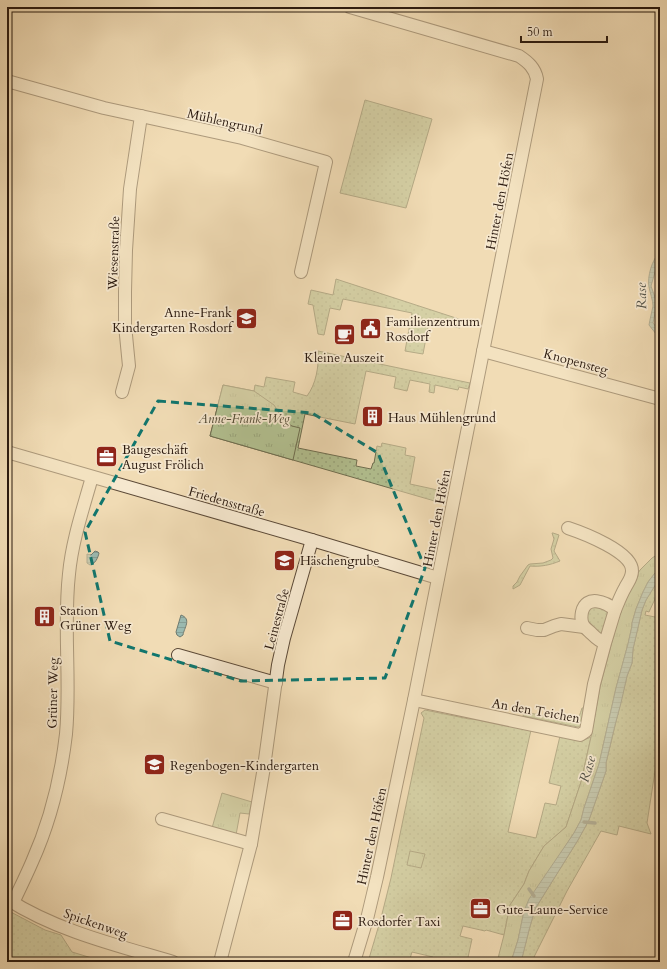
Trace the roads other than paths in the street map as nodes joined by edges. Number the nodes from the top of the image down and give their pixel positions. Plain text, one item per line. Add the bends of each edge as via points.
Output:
1 (350, 7) edge
2 (7, 81) edge
3 (141, 116) junction
4 (301, 272) dead end
5 (483, 351) junction
6 (122, 392) dead end
7 (660, 399) edge
8 (7, 452) edge
9 (92, 477) junction
10 (568, 528) dead end
11 (312, 540) junction
12 (438, 578) junction
13 (615, 610) junction
14 (584, 627) junction
15 (527, 628) dead end
16 (605, 642) junction
17 (178, 656) dead end
18 (276, 683) junction
19 (414, 700) junction
20 (162, 819) dead end
21 (251, 844) junction
22 (10, 901) edge
23 (173, 962) edge
24 (220, 962) edge
25 (354, 962) edge

1 - 5 street, Hinter den Höfen via 519,56 536,72 537,79
2 - 3 street, Mühlengrund
3 - 4 street, Mühlengrund via 242,138 326,162
3 - 6 street, Wiesenstraße via 130,189 125,298 129,366
5 - 7 street, Knopensteg
5 - 12 street, Hinter den Höfen
8 - 9 street, Friedensstraße
9 - 11 street, Friedensstraße
9 - 22 street, Grüner Weg via 73,545 69,575 68,708 62,761 42,836 32,862
10 - 13 street, An den Teichen via 611,547 631,564 631,577
11 - 12 street, Friedensstraße
11 - 18 street, Leinestraße via 284,638
12 - 19 street, Hinter den Höfen
13 - 14 street via 597,601 585,605 582,613
13 - 16 street, An den Teichen
14 - 15 street via 561,624 544,630
14 - 16 street via 599,641
16 - 19 street, An den Teichen via 586,731 580,735
17 - 18 street
18 - 21 street, Leinestraße
19 - 25 street, Hinter den Höfen via 377,877
20 - 21 street
21 - 24 street, Leinestraße
22 - 23 street, Spickenweg via 44,919 84,935

